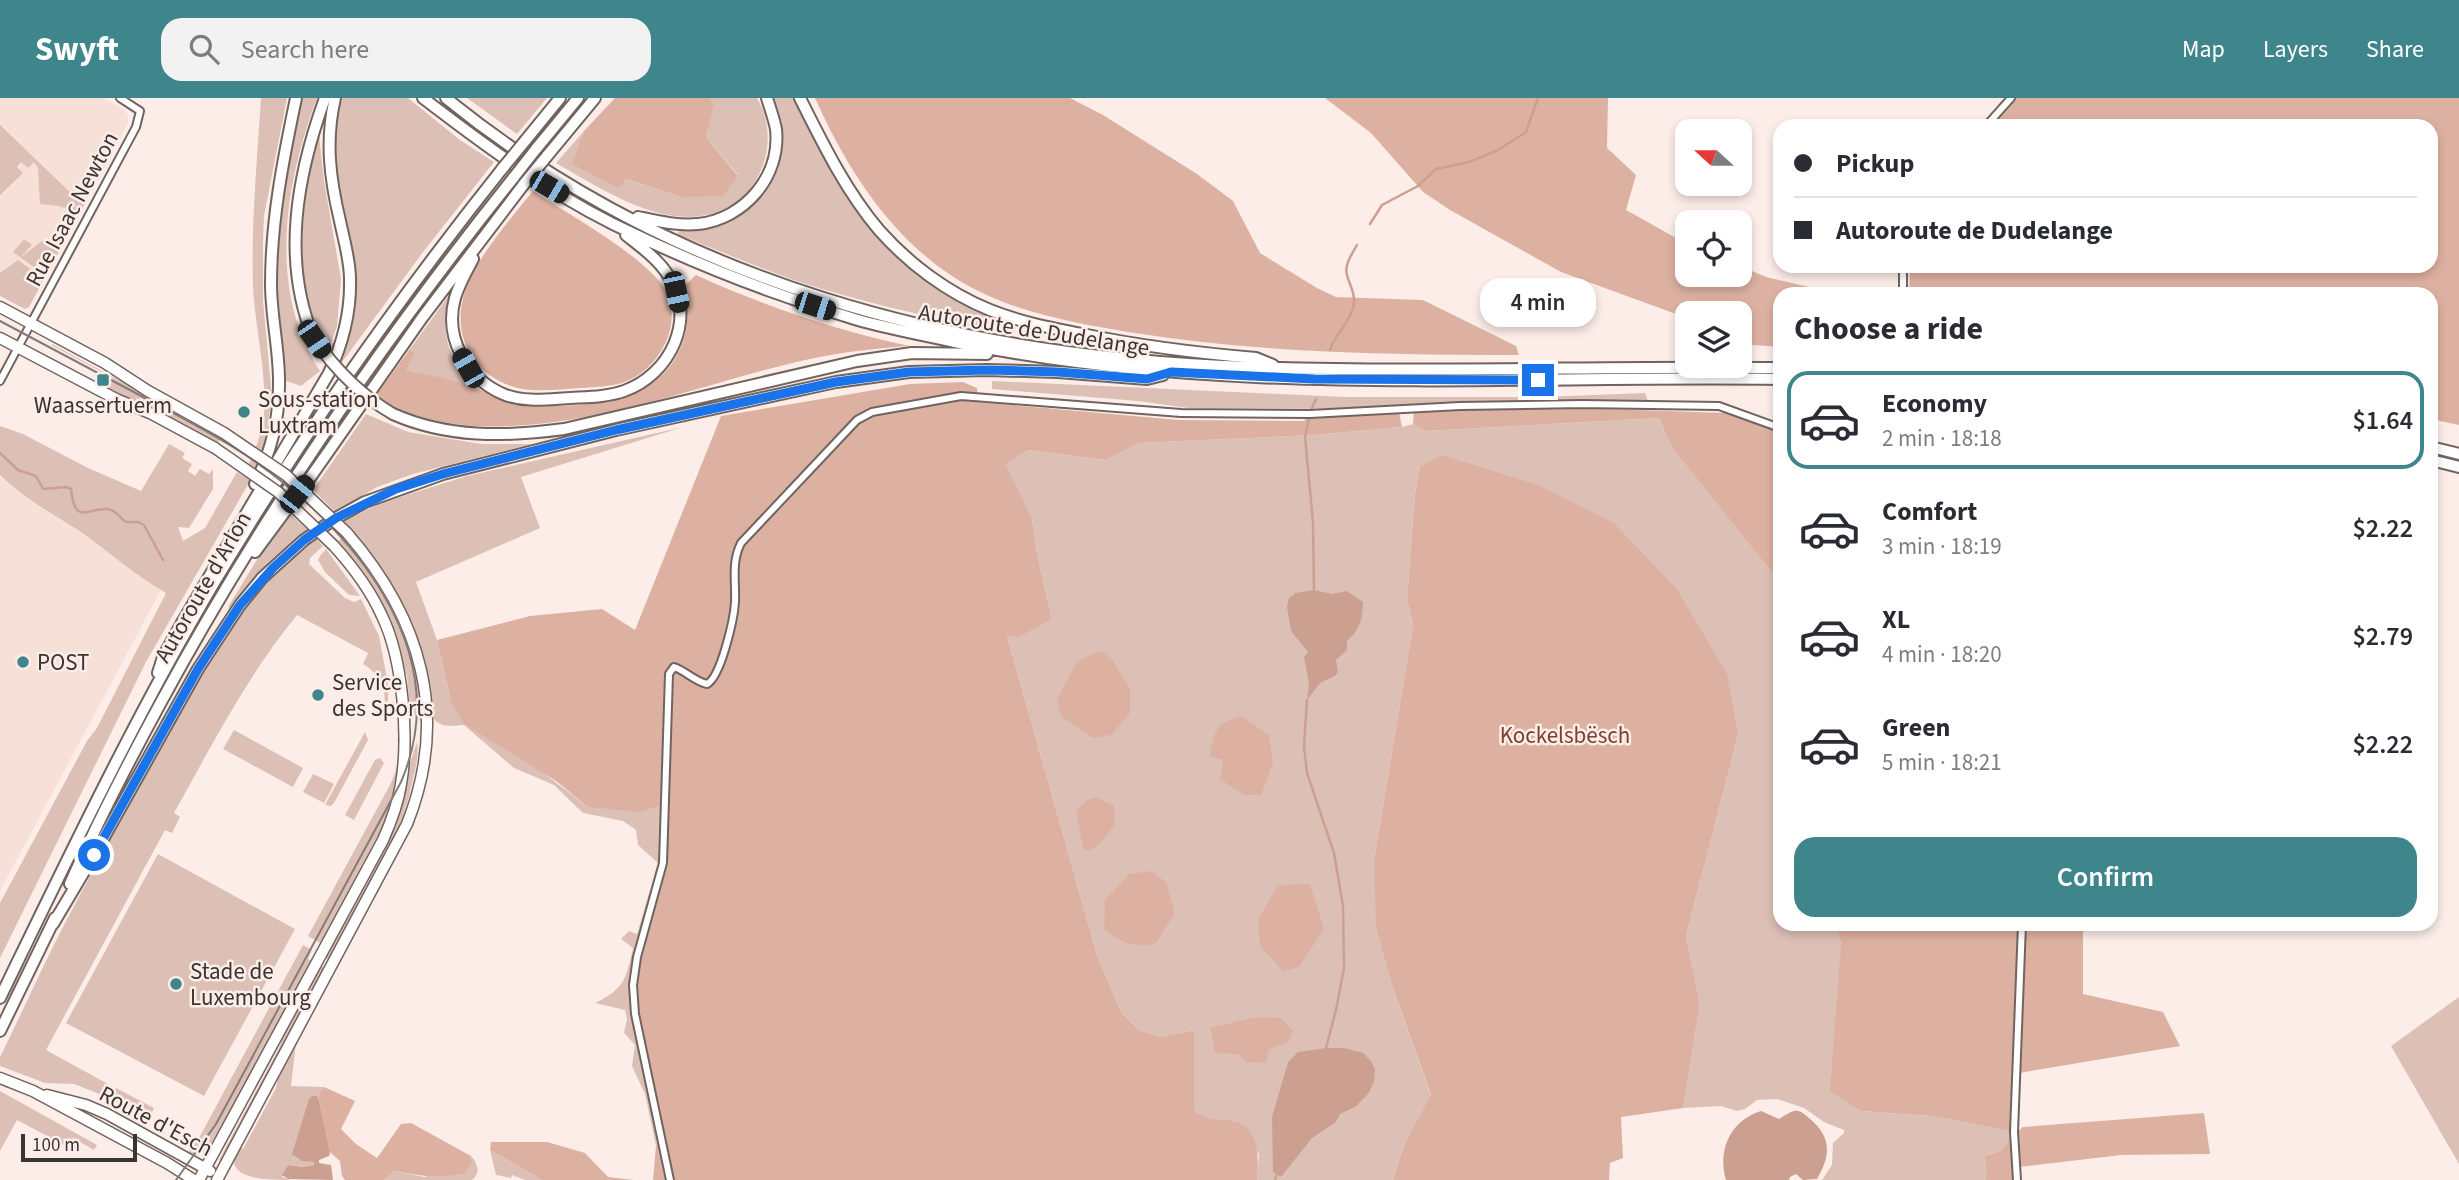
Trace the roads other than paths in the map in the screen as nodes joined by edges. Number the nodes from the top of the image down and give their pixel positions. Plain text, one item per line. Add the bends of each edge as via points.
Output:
1 (120, 98) edge
2 (296, 98) edge
3 (325, 98) edge
4 (335, 98) edge
5 (423, 98) edge
6 (446, 98) edge
7 (560, 98) edge
8 (578, 98) edge
9 (595, 98) edge
10 (601, 98) edge
11 (767, 98) edge
12 (800, 98) edge
13 (2011, 98) edge
14 (580, 116) junction
15 (1992, 119) edge
16 (618, 212) junction
17 (496, 219) junction
18 (610, 223) junction
19 (0, 307) edge
20 (31, 324) junction
21 (0, 338) edge
22 (18, 348) junction
23 (1077, 363) junction
24 (1279, 367) junction
25 (1773, 368) edge
26 (1171, 372) junction
27 (1773, 379) edge
28 (0, 381) edge
29 (1773, 425) edge
30 (2438, 449) edge
31 (2459, 454) edge
32 (2438, 462) edge
33 (2459, 467) edge
34 (231, 538) junction
35 (152, 693) junction
36 (141, 740) junction
37 (52, 923) junction
38 (2022, 931) edge
39 (0, 998) edge
40 (0, 1031) edge
41 (0, 1078) edge
42 (33, 1091) junction
43 (205, 1168) junction
44 (218, 1178) edge
45 (197, 1180) edge
46 (670, 1180) edge
47 (2017, 1180) edge

1 - 20 street, Rue Isaac Newton via 140,111 136,127
2 - 34 highway via 272,233 278,412 267,457
3 - 23 highway, bridge via 304,170 295,236 300,299 314,339 332,363 352,385 411,422 455,432 520,435 564,429 804,373 912,353 957,352
4 - 34 highway via 329,166 350,278 348,318 329,373
5 - 18 highway, Autoroute de Dudelange via 502,158
6 - 16 highway, Autoroute de Dudelange via 554,176
7 - 35 highway, Autoroute d'Arlon, bridge via 385,321 297,449
8 - 36 highway, Autoroute d'Arlon, bridge via 396,329 309,455 225,589
9 - 14 highway
10 - 14 highway
11 - 16 highway via 776,131 775,153 769,174 744,205 730,215 697,224
12 - 24 highway via 837,170 879,229 925,273 951,290 989,310 1042,326 1140,345 1256,358
13 - 15 street
14 - 17 highway, bridge
16 - 24 highway, Autoroute de Dudelange via 729,265 803,293 901,321 1079,353
17 - 18 highway via 460,284 453,330 468,368 504,394 525,399 623,392 652,376 673,348 680,314 673,283 642,248
17 - 36 highway via 268,533
18 - 23 highway, Autoroute de Dudelange via 722,274 861,321
19 - 20 main road
20 - 22 street, Rue Isaac Newton
20 - 44 main road, bridge via 224,433 316,502 347,533 394,598 411,635 425,697 424,768 407,824
21 - 22 main road
22 - 28 street, Rue Isaac Newton
22 - 43 main road, bridge via 215,448 278,492 352,566 372,595 392,641 404,753 392,818
23 - 26 highway, Autoroute de Dudelange
24 - 25 highway, Autoroute de Dudelange
26 - 27 highway, Autoroute de Dudelange via 1289,379
26 - 37 highway via 1147,379 961,370 836,382 443,474 365,502 304,540 240,605 198,669
29 - 46 street via 1719,406 1581,404 1310,414 1181,413 961,396 872,412 857,420 741,543 735,554 735,604 713,681 699,682 674,667 668,674 663,863 633,985
30 - 31 highway
32 - 33 highway
34 - 35 highway via 163,657
35 - 39 highway, Autoroute d'Arlon
36 - 37 highway, Autoroute d'Arlon
37 - 40 highway, Autoroute d'Arlon
38 - 47 street via 2014,1132
41 - 42 main road, Route d'Esch
42 - 43 main road, Route d'Esch via 86,1105
42 - 45 main road, Route d'Esch
43 - 44 main road, Route d'Esch
43 - 45 main road

